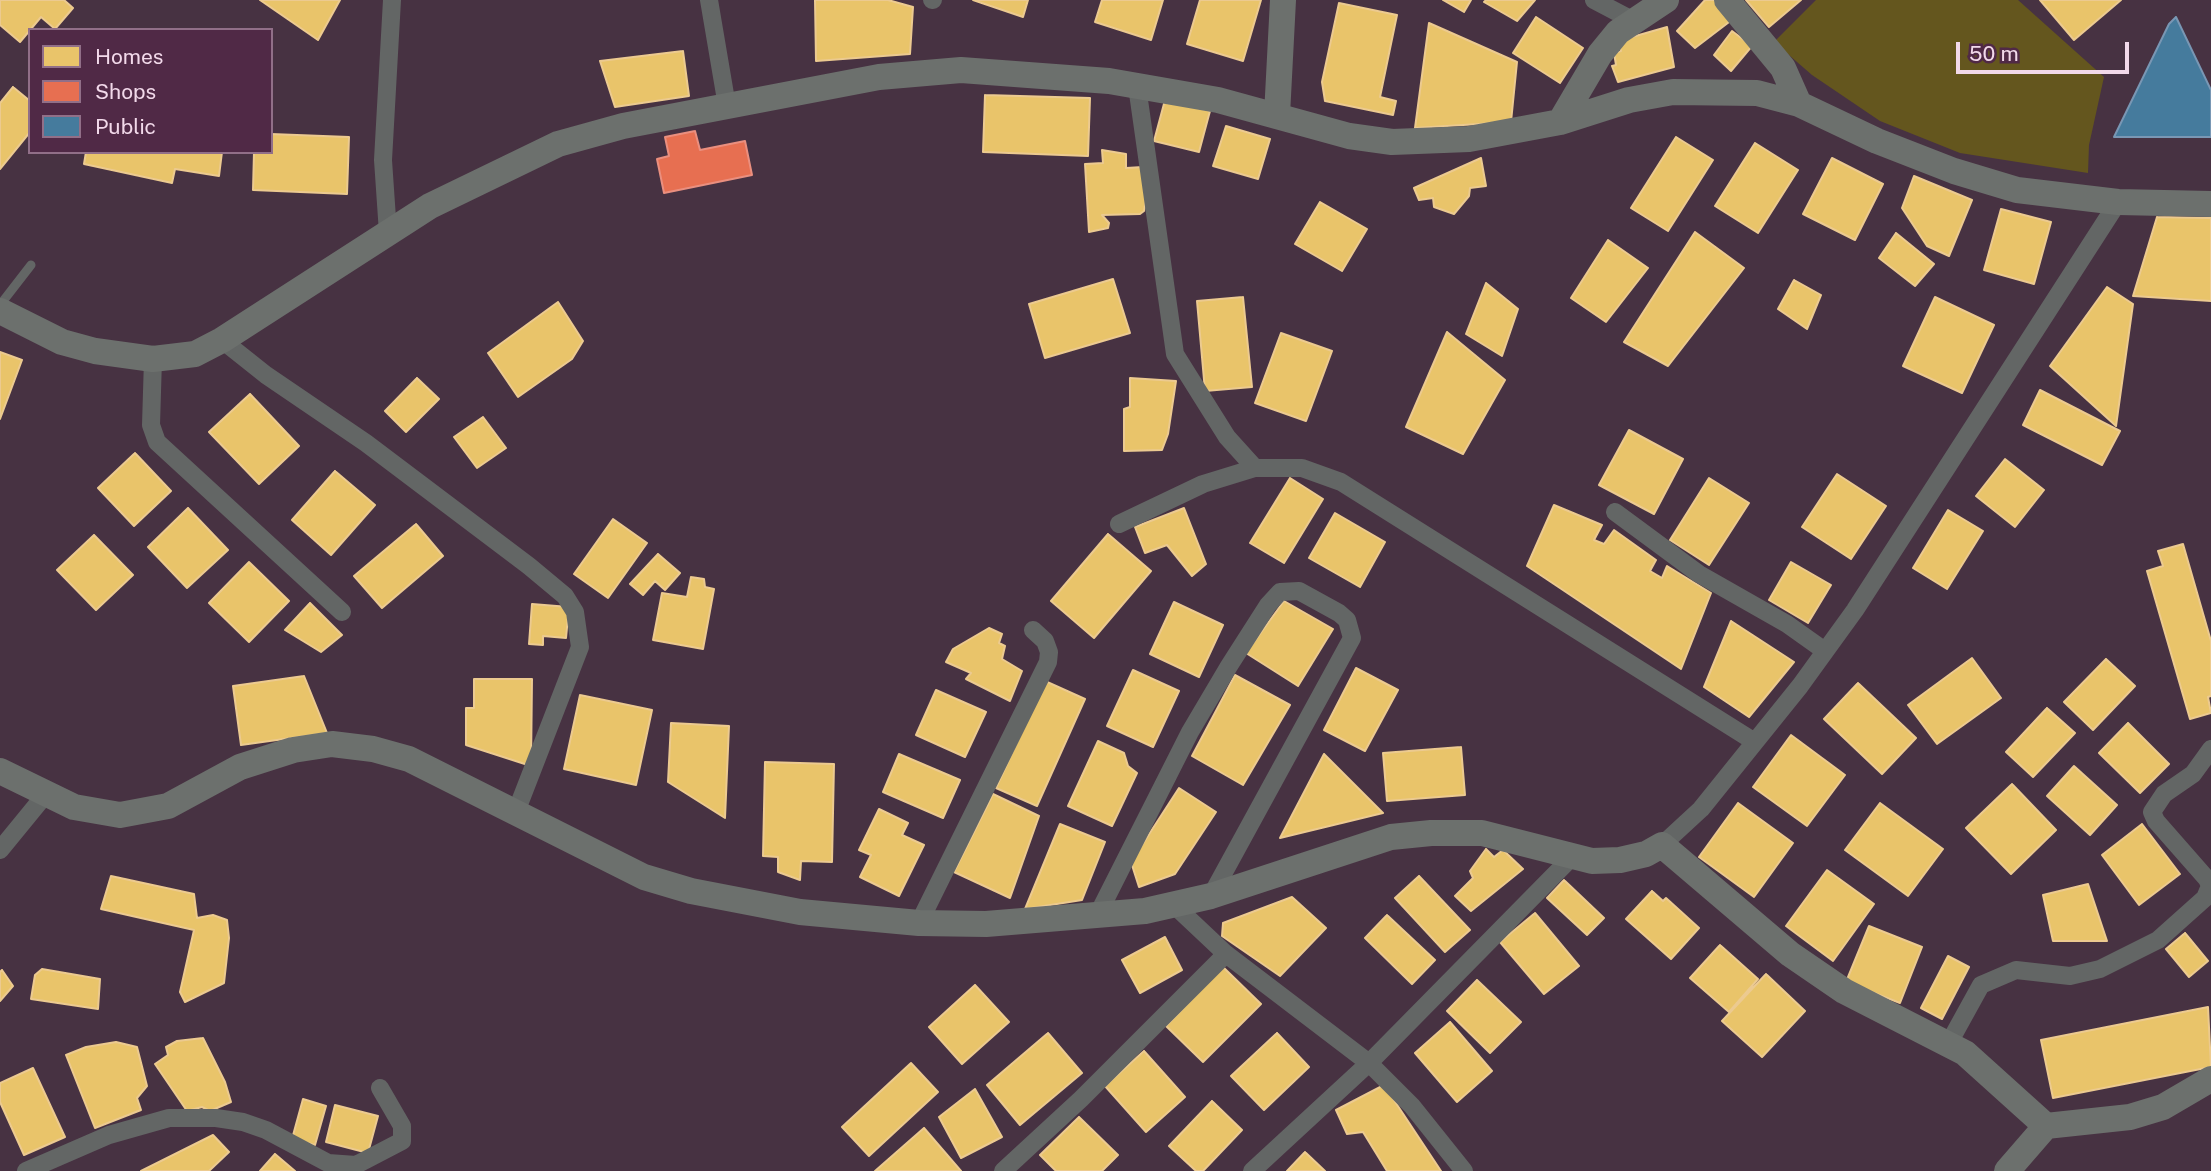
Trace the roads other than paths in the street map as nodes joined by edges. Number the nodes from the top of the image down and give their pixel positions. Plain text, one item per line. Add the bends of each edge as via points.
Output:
1 (392, 0) edge
2 (709, 0) edge
3 (1283, 0) edge
4 (1594, 0) edge
5 (1665, 0) edge
6 (1727, 0) edge
7 (1634, 21) junction
8 (1137, 86) junction
9 (1799, 104) junction
10 (727, 106) junction
11 (1276, 116) junction
12 (1560, 122) junction
13 (2118, 202) junction
14 (2211, 204) edge
15 (388, 233) junction
16 (31, 265) dead end
17 (0, 305) edge
18 (0, 311) edge
19 (222, 340) junction
20 (153, 359) junction
21 (1255, 468) junction
22 (1615, 512) dead end
23 (1119, 523) dead end
24 (342, 612) dead end
25 (1033, 630) dead end
26 (1825, 651) junction
27 (1755, 742) junction
28 (2211, 749) edge
29 (0, 771) edge
30 (45, 795) junction
31 (516, 812) junction
32 (1662, 845) junction
33 (0, 850) edge
34 (1570, 858) junction
35 (1211, 896) junction
36 (1174, 905) junction
37 (1097, 916) junction
38 (919, 923) junction
39 (1226, 954) junction
40 (1949, 1044) junction
41 (1370, 1063) junction
42 (2211, 1079) edge
43 (380, 1087) dead end
44 (2046, 1126) junction
45 (344, 1169) edge
46 (26, 1171) edge
47 (1003, 1171) edge
48 (1251, 1171) edge
49 (1464, 1171) edge
50 (2007, 1171) edge

1 - 15 street via 383,160
2 - 10 street
3 - 11 street
4 - 7 street
5 - 7 street
6 - 9 street via 1783,68
7 - 12 street via 1600,54
8 - 10 street via 961,69 879,77
8 - 11 street
8 - 21 street via 1175,354 1227,438
9 - 12 street via 1746,92 1673,92 1629,100
9 - 13 street via 1877,141 1966,175 2017,190
10 - 15 street via 558,144 430,206
11 - 12 street via 1349,136 1392,142 1469,139
13 - 14 street
13 - 26 street via 1897,548
15 - 19 street
16 - 17 lane
18 - 20 street via 62,342
19 - 20 street via 195,354
19 - 31 street via 529,566 565,596 575,611 580,648
20 - 24 street via 151,425 157,442
21 - 23 street via 1203,484
21 - 27 street via 1302,468 1340,482
22 - 26 street via 1699,574 1778,618
25 - 38 street via 1045,641 1048,662
26 - 27 street
27 - 32 street via 1701,809
28 - 40 street via 2193,774 2164,794 2152,812 2207,879 2210,886 2205,898 2158,940 2100,969 2070,976 2016,970 1988,981 1975,993
29 - 30 street
30 - 31 street via 96,813 142,813 167,806 266,757 332,744 409,759
30 - 33 street
31 - 38 street via 643,877 691,891 800,912
32 - 34 street via 1620,860
32 - 40 street via 1813,971
34 - 35 street via 1482,834 1391,837
34 - 41 street
35 - 36 street
35 - 37 street via 1352,638 1347,620 1339,613 1299,592 1280,592 1229,666 1190,732
36 - 37 street
36 - 39 street
37 - 38 street via 986,924
39 - 41 street
39 - 47 street via 1081,1100
40 - 44 street
41 - 48 street
41 - 49 street
42 - 44 street via 2163,1107 2130,1117
43 - 45 street via 402,1126 402,1141
44 - 50 street
45 - 46 street via 243,1122 169,1118 109,1135

